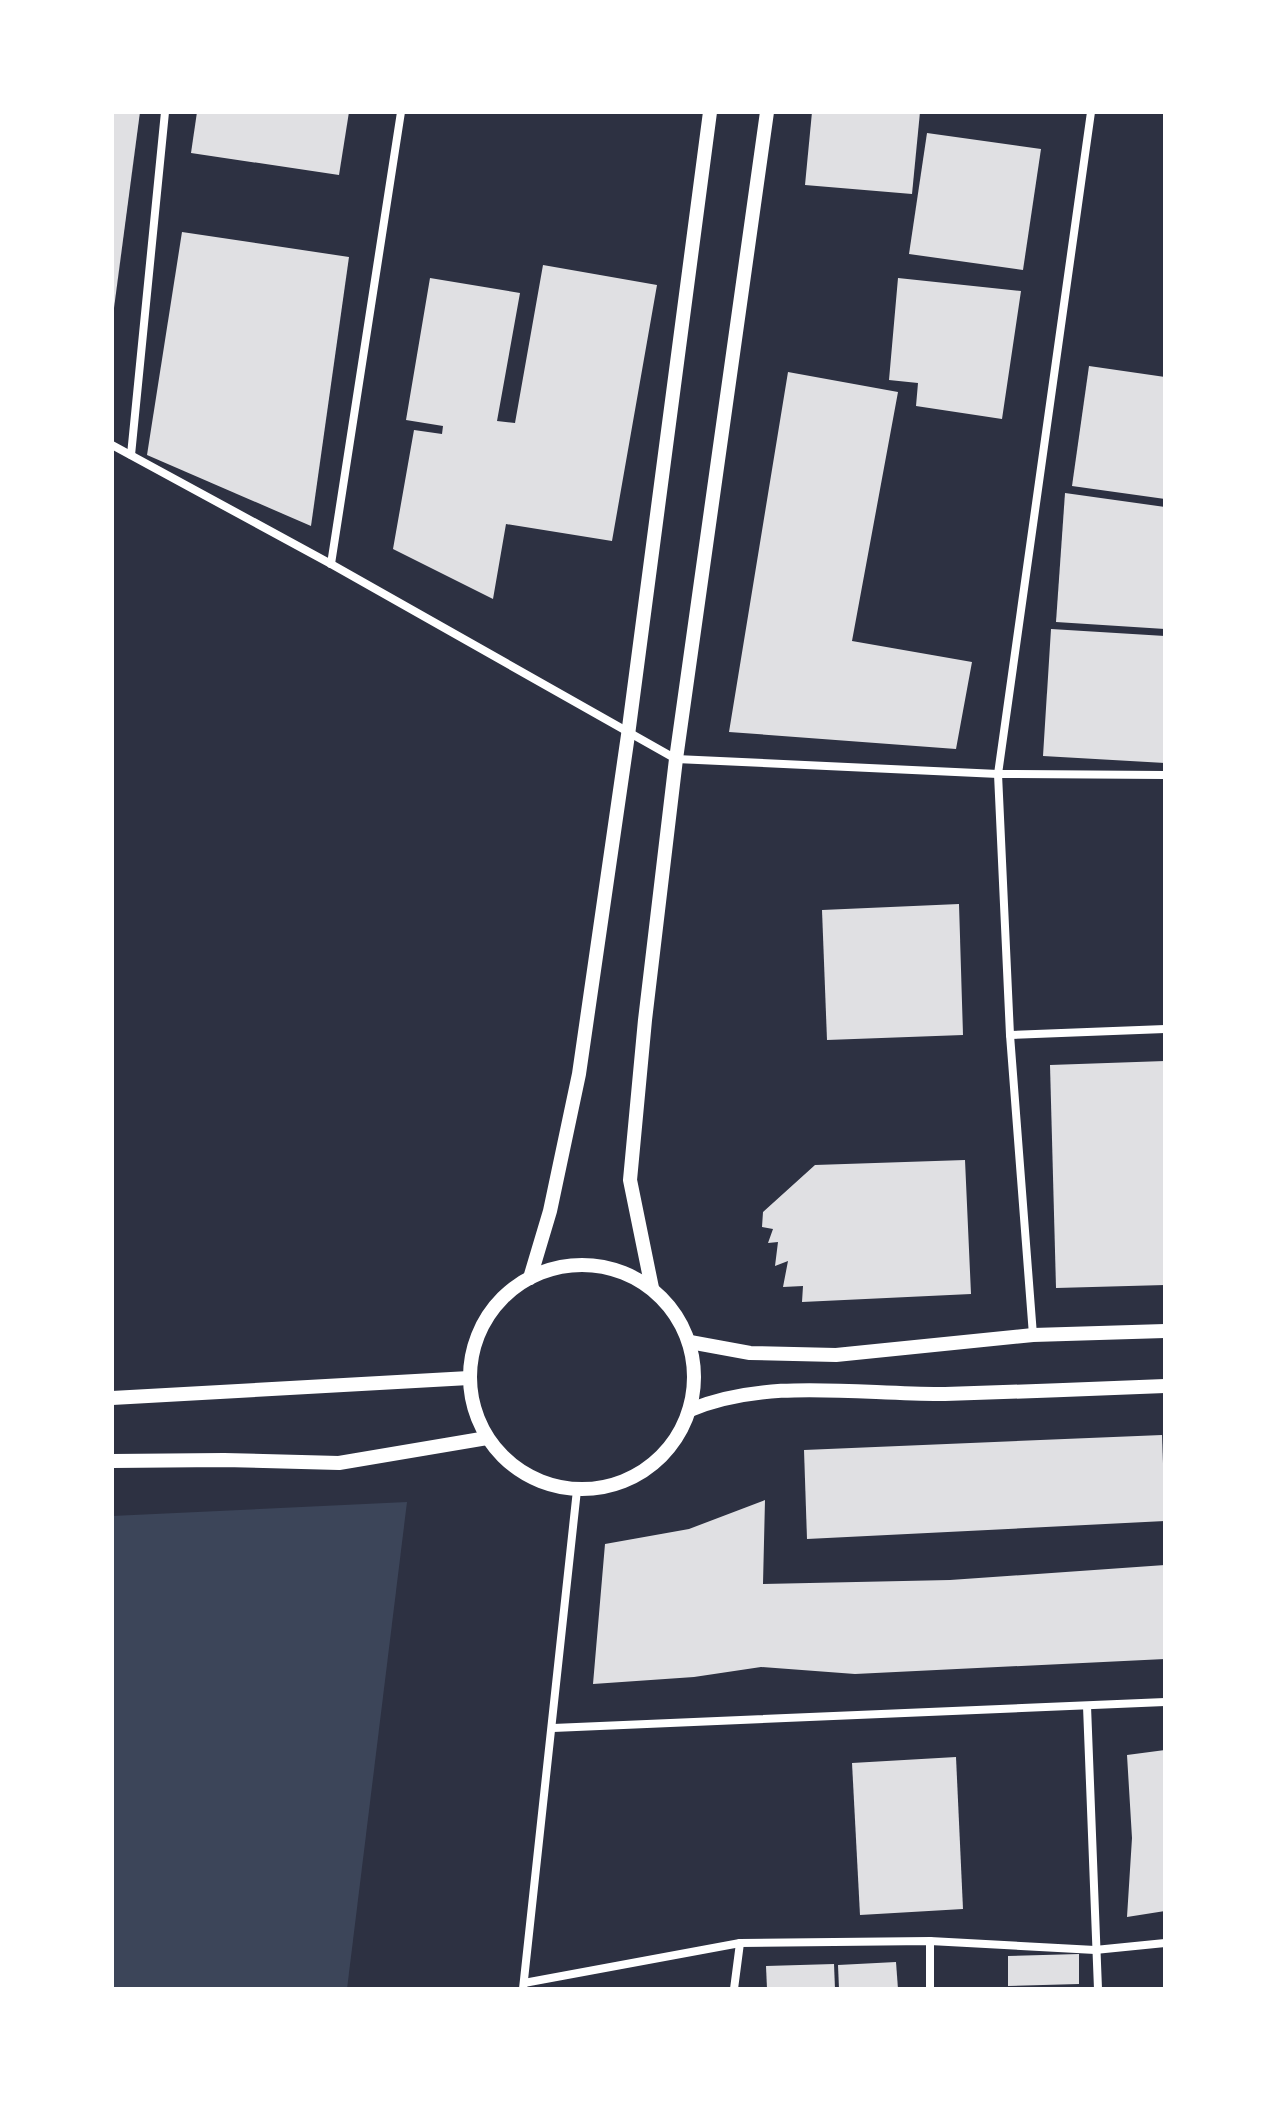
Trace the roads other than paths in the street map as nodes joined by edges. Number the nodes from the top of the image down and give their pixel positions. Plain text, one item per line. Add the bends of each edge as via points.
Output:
1 (165, 112) edge
2 (401, 112) edge
3 (710, 112) edge
4 (767, 112) edge
5 (1091, 112) edge
6 (112, 445) edge
7 (131, 455) junction
8 (331, 564) junction
9 (628, 735) junction
10 (676, 759) junction
11 (998, 774) junction
12 (1165, 775) edge
13 (1165, 1029) edge
14 (1010, 1035) junction
15 (530, 1278) junction
16 (652, 1288) junction
17 (1165, 1331) edge
18 (1033, 1335) junction
19 (690, 1342) junction
20 (469, 1378) junction
21 (1165, 1386) edge
22 (112, 1398) edge
23 (690, 1410) junction
24 (487, 1438) junction
25 (112, 1461) edge
26 (577, 1490) junction
27 (1165, 1702) edge
28 (1087, 1706) junction
29 (553, 1728) junction
30 (930, 1941) junction
31 (740, 1943) junction
32 (1165, 1943) edge
33 (1095, 1950) junction
34 (524, 1986) edge
35 (734, 1989) edge
36 (930, 1989) edge
37 (1098, 1989) edge

1 - 7 street
2 - 8 street
3 - 9 street
4 - 10 street
5 - 11 street
6 - 7 street
7 - 8 street
8 - 9 street
9 - 10 street
9 - 15 street via 570,1126
10 - 11 street
10 - 16 street via 630,1180
11 - 12 street
11 - 14 street
13 - 14 street
14 - 18 street
15 - 16 street via 554,1268 592,1265 630,1274
15 - 20 street via 498,1303 483,1326
16 - 19 street via 675,1312
17 - 18 street
18 - 19 street via 836,1355 750,1353
19 - 23 street via 695,1388
20 - 22 street
20 - 24 street via 477,1420
21 - 23 street via 943,1394 766,1392
23 - 26 street via 666,1453 626,1482
24 - 25 street via 339,1463
24 - 26 street via 526,1475
26 - 29 street
27 - 28 street
28 - 29 street
28 - 33 street
29 - 34 street
30 - 31 street
30 - 33 street
30 - 36 street
31 - 34 street
31 - 35 street
32 - 33 street
33 - 37 street

